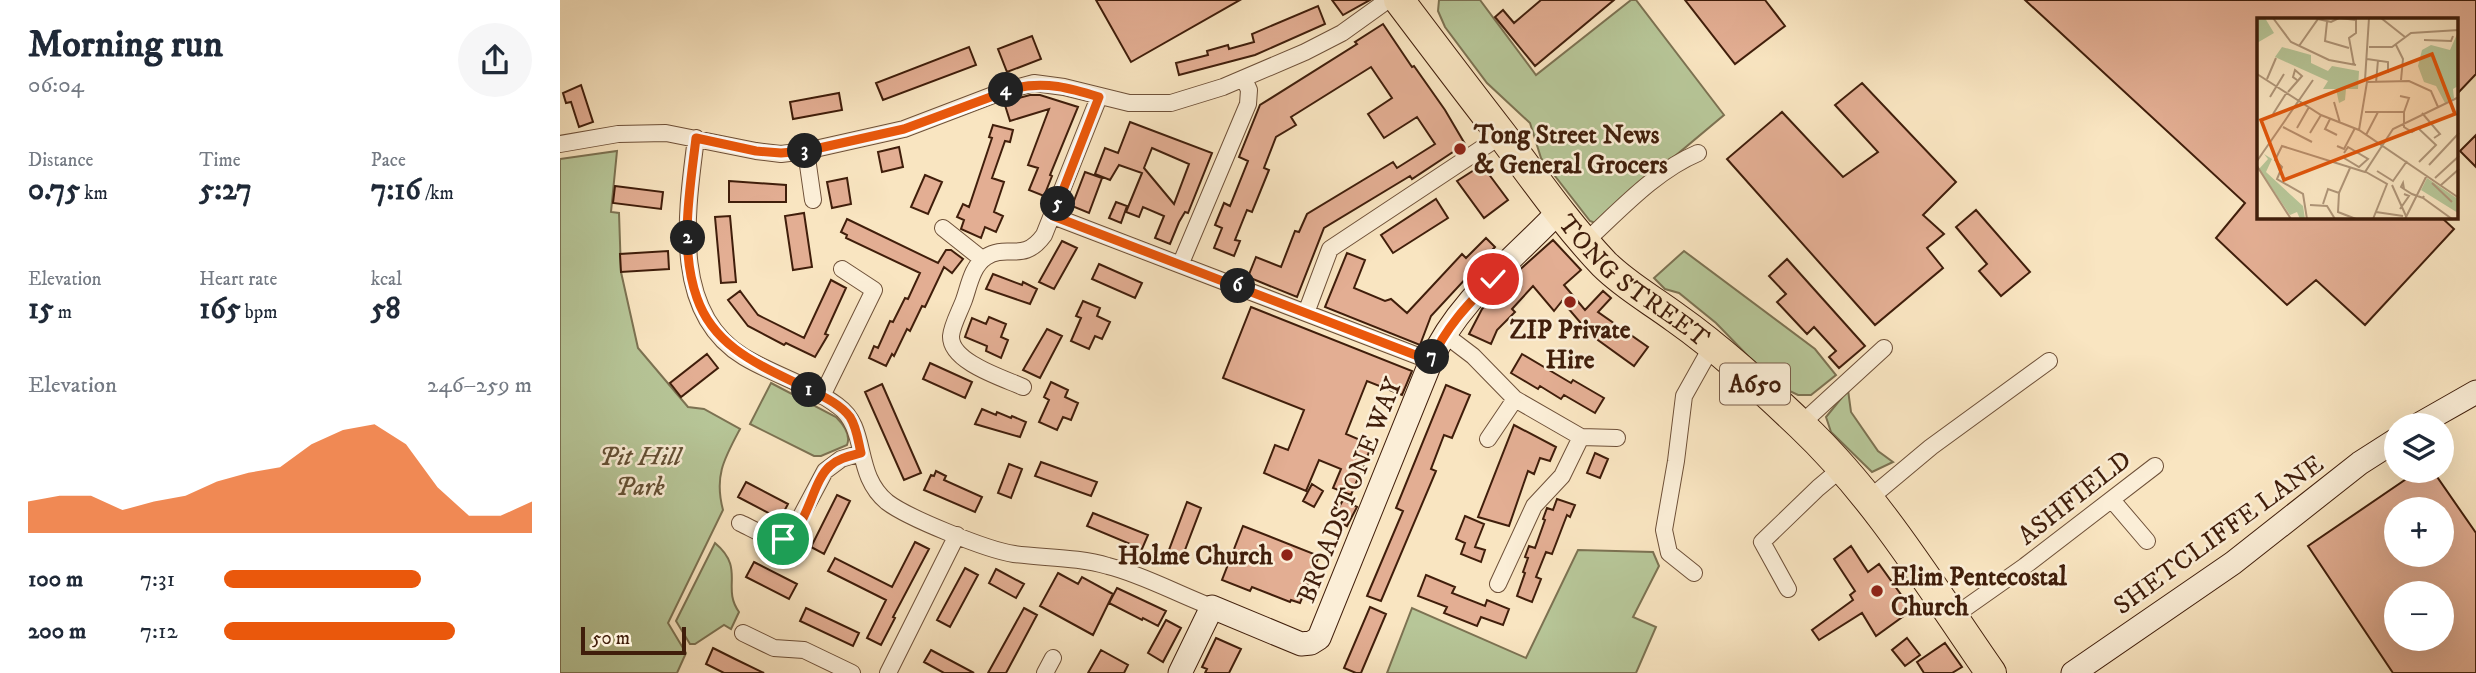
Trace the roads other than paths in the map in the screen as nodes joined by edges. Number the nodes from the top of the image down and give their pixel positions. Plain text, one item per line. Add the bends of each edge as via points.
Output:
1 (1388, 0) edge
2 (1399, 0) edge
3 (1244, 79) junction
4 (1099, 97) junction
5 (1502, 135) junction
6 (696, 138) junction
7 (560, 144) edge
8 (806, 151) junction
9 (1699, 153) dead end
10 (813, 200) dead end
11 (1559, 211) junction
12 (1053, 216) junction
13 (943, 228) dead end
14 (1584, 242) junction
15 (982, 260) junction
16 (1181, 263) junction
17 (842, 269) dead end
18 (1306, 313) junction
19 (1444, 334) junction
20 (1712, 346) junction
21 (1884, 348) dead end
22 (1431, 361) junction
23 (2049, 361) dead end
24 (1023, 387) dead end
25 (2476, 392) edge
26 (822, 396) junction
27 (1515, 399) junction
28 (2439, 413) edge
29 (1801, 424) junction
30 (1581, 437) junction
31 (1617, 438) dead end
32 (1488, 439) dead end
33 (2384, 448) edge
34 (861, 453) junction
35 (2155, 466) dead end
36 (1843, 467) junction
37 (1870, 498) junction
38 (2112, 500) junction
39 (740, 523) dead end
40 (957, 535) junction
41 (2147, 541) dead end
42 (1694, 573) dead end
43 (1499, 584) dead end
44 (1788, 589) dead end
45 (1212, 607) junction
46 (1954, 616) junction
47 (743, 633) dead end
48 (852, 673) edge
49 (888, 673) edge
50 (1180, 673) edge
51 (1991, 673) edge
52 (2073, 673) edge

1 - 3 street via 1342,33
2 - 5 highway, TONG STREET / A650
3 - 4 street via 1171,103
3 - 16 street via 1248,104
4 - 8 street via 1034,83 904,129
4 - 12 street
5 - 11 highway, TONG STREET / A650
5 - 18 street via 1330,249
6 - 7 street via 618,134
6 - 8 street via 756,151
6 - 26 street via 687,220 694,288 701,308 735,350
8 - 10 street
9 - 14 street via 1680,161
11 - 14 highway, TONG STREET / A650
11 - 19 street, BROADSTONE WAY
12 - 15 street via 1032,247 1017,253 995,253
12 - 16 street
13 - 15 street
14 - 20 highway, TONG STREET / A650 via 1625,284
15 - 24 street via 951,334 953,347 966,361
16 - 18 street
17 - 26 street via 877,285
18 - 22 street
19 - 22 street, BROADSTONE WAY
19 - 27 street
20 - 29 highway, TONG STREET / A650
20 - 42 street via 1684,396 1664,530 1669,553
21 - 29 street
22 - 45 street, BROADSTONE WAY via 1319,638 1301,644
23 - 37 street
25 - 28 street
26 - 34 street via 849,416
27 - 30 street
27 - 32 street
29 - 36 highway, TONG STREET / A650
30 - 31 street
30 - 43 street via 1562,476 1534,506
33 - 52 street, SHETCLIFFE LANE via 2234,563
34 - 39 street via 841,458 825,471 795,532 787,538 774,538
34 - 40 street via 867,476 887,502
35 - 38 street, ASHFIELD
36 - 37 highway, TONG STREET / A650
36 - 44 street via 1762,542
37 - 46 highway, TONG STREET / A650
38 - 41 street
38 - 46 street, ASHFIELD
40 - 45 street via 1002,552 1108,565
40 - 49 street
45 - 50 street
46 - 51 highway, TONG STREET / A650
47 - 48 street via 774,648 804,650

